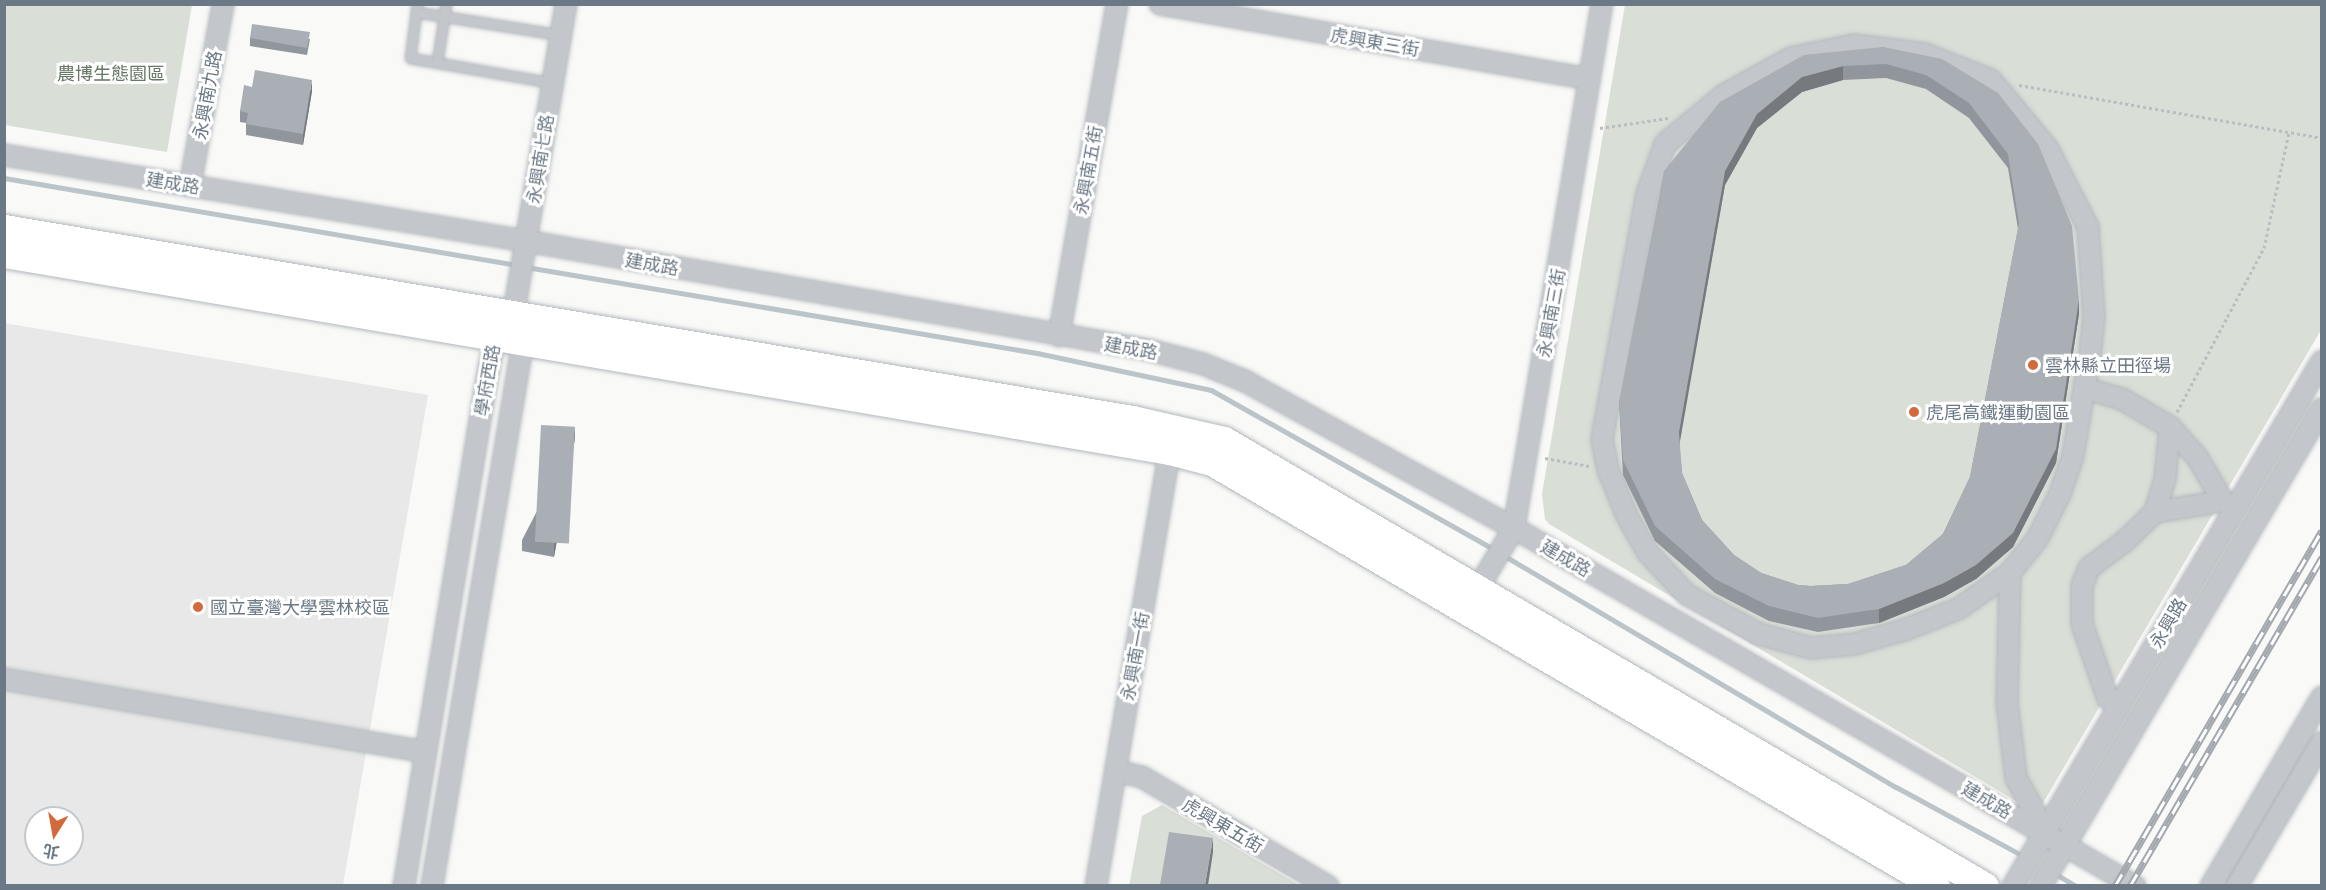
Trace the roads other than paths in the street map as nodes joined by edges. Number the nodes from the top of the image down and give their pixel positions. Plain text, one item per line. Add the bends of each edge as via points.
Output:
1 (223, 4) edge
2 (446, 4) edge
3 (566, 4) edge
4 (1117, 4) edge
5 (1160, 4) edge
6 (1602, 4) edge
7 (416, 8) edge
8 (445, 17) junction
9 (561, 35) junction
10 (437, 62) junction
11 (1590, 79) junction
12 (553, 82) junction
13 (4, 155) edge
14 (190, 186) junction
15 (4, 228) edge
16 (525, 248) junction
17 (4, 254) edge
18 (514, 306) junction
19 (495, 336) junction
20 (1059, 336) junction
21 (523, 341) junction
22 (2322, 361) edge
23 (2084, 388) junction
24 (2322, 409) edge
25 (2169, 427) junction
26 (1172, 439) junction
27 (2155, 512) junction
28 (1511, 534) junction
29 (2010, 573) junction
30 (1476, 593) junction
31 (4, 679) edge
32 (2322, 697) edge
33 (2108, 699) dead end
34 (2322, 742) edge
35 (426, 752) junction
36 (1116, 771) junction
37 (2035, 812) dead end
38 (2042, 838) junction
39 (2063, 848) junction
40 (404, 885) edge
41 (432, 885) edge
42 (1096, 885) edge
43 (1328, 885) edge
44 (1936, 885) edge
45 (1985, 885) edge
46 (2013, 885) edge
47 (2041, 885) edge
48 (2135, 885) edge
49 (2211, 885) edge
50 (2237, 885) edge

1 - 14 street, 永興南九路
2 - 8 lane
3 - 9 street, 永興南七路
4 - 20 street, 永興南五街
5 - 11 street, 虎興東三街
6 - 11 street, 永興南三街
7 - 8 lane
7 - 10 lane via 410,58
8 - 9 lane
8 - 10 lane
9 - 12 street, 永興南七路
10 - 12 lane
11 - 28 street, 永興南三街
12 - 16 street, 永興南七路
13 - 14 street, 建成路
14 - 16 street, 建成路
15 - 18 street
16 - 18 street, 永興南七路
16 - 20 street, 建成路
17 - 19 street
18 - 19 street, 學府西路
18 - 21 street, 學府西路
18 - 26 street
19 - 21 street
19 - 35 street, 學府西路
20 - 28 street, 建成路 via 1149,350 1203,364 1245,381
21 - 26 street
21 - 41 street, 學府西路
22 - 38 street, 永興路
23 - 25 street via 2122,399
23 - 29 street via 2073,456 2060,494 2038,538
23 - 29 street via 2094,317 2088,227 2048,149 1991,80 1925,54 1854,45 1791,58 1724,95 1665,144 1647,194 1602,439 1608,470 1648,553 1687,595 1759,634 1811,648 1855,644 1904,630 1958,609
24 - 39 street, 永興路
25 - 27 street via 2165,478
25 - 27 street via 2197,457 2223,501
26 - 30 street
26 - 36 street, 永興南一街
27 - 33 street via 2089,568 2082,585 2082,624
28 - 30 street, 永興南三街
28 - 38 street, 建成路
29 - 37 street via 2007,702 2016,778
30 - 44 street
30 - 45 street
31 - 35 street
32 - 49 street
34 - 50 street
35 - 40 street, 學府西路
36 - 42 street, 永興南一街
36 - 43 street, 虎興東五街 via 1142,777
38 - 39 street, 建成路
38 - 46 street, 永興路
39 - 47 street, 永興路
39 - 48 street, 建成路

